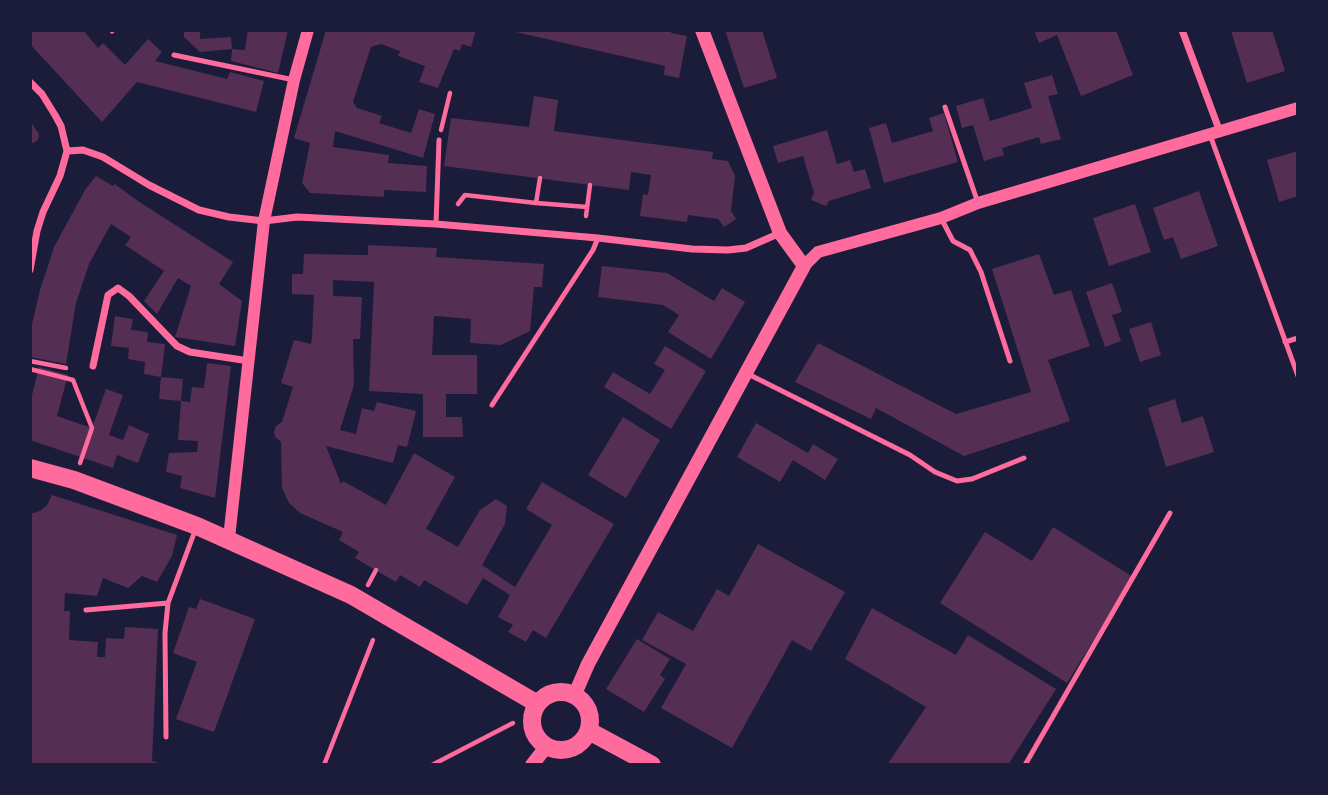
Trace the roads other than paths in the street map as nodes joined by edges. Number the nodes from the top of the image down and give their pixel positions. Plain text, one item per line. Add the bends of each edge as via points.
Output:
1 (308, 30) edge
2 (702, 30) edge
3 (1181, 30) edge
4 (174, 55) dead end
5 (294, 80) junction
6 (30, 82) edge
7 (945, 107) dead end
8 (1298, 108) edge
9 (1215, 133) junction
10 (439, 140) road end
11 (67, 151) junction
12 (978, 203) junction
13 (941, 218) junction
14 (264, 221) junction
15 (436, 224) junction
16 (33, 230) edge
17 (780, 233) junction
18 (598, 238) junction
19 (804, 266) junction
20 (30, 270) edge
21 (1298, 338) edge
22 (1285, 342) junction
23 (249, 360) junction
24 (1010, 360) dead end
25 (93, 366) dead end
26 (746, 373) junction
27 (1298, 376) edge
28 (492, 405) dead end
29 (1024, 458) dead end
30 (30, 468) edge
31 (1170, 513) dead end
32 (197, 526) junction
33 (229, 538) junction
34 (167, 603) junction
35 (86, 610) dead end
36 (575, 694) junction
37 (536, 703) junction
38 (589, 731) junction
39 (166, 737) dead end
40 (546, 747) junction
41 (532, 765) edge
42 (652, 765) edge
43 (1025, 765) edge

1 - 5 street
2 - 17 main road
3 - 9 street
4 - 5 lane
5 - 14 street
6 - 11 street via 55,115
7 - 12 lane
8 - 9 street
9 - 12 street
9 - 22 lane
10 - 15 lane
11 - 14 street via 83,150 103,157 198,210
11 - 16 street
12 - 13 street
13 - 19 street via 818,252
13 - 24 lane via 953,241 970,250 981,272
14 - 15 street via 297,217
14 - 23 street
15 - 18 street
16 - 20 street
17 - 18 street via 746,248 728,250
17 - 19 main road
18 - 28 lane
19 - 26 main road
21 - 22 lane
22 - 27 lane
23 - 25 street via 177,346 118,288 108,295
23 - 33 street
26 - 29 lane via 957,481
26 - 36 main road
30 - 32 main road
31 - 43 lane
32 - 33 main road
32 - 34 lane
33 - 37 main road via 351,595
34 - 35 lane
34 - 39 lane
36 - 37 main road via 552,692
36 - 38 main road via 589,712
37 - 40 main road via 533,732
38 - 40 main road via 574,747
38 - 42 main road
40 - 41 main road

